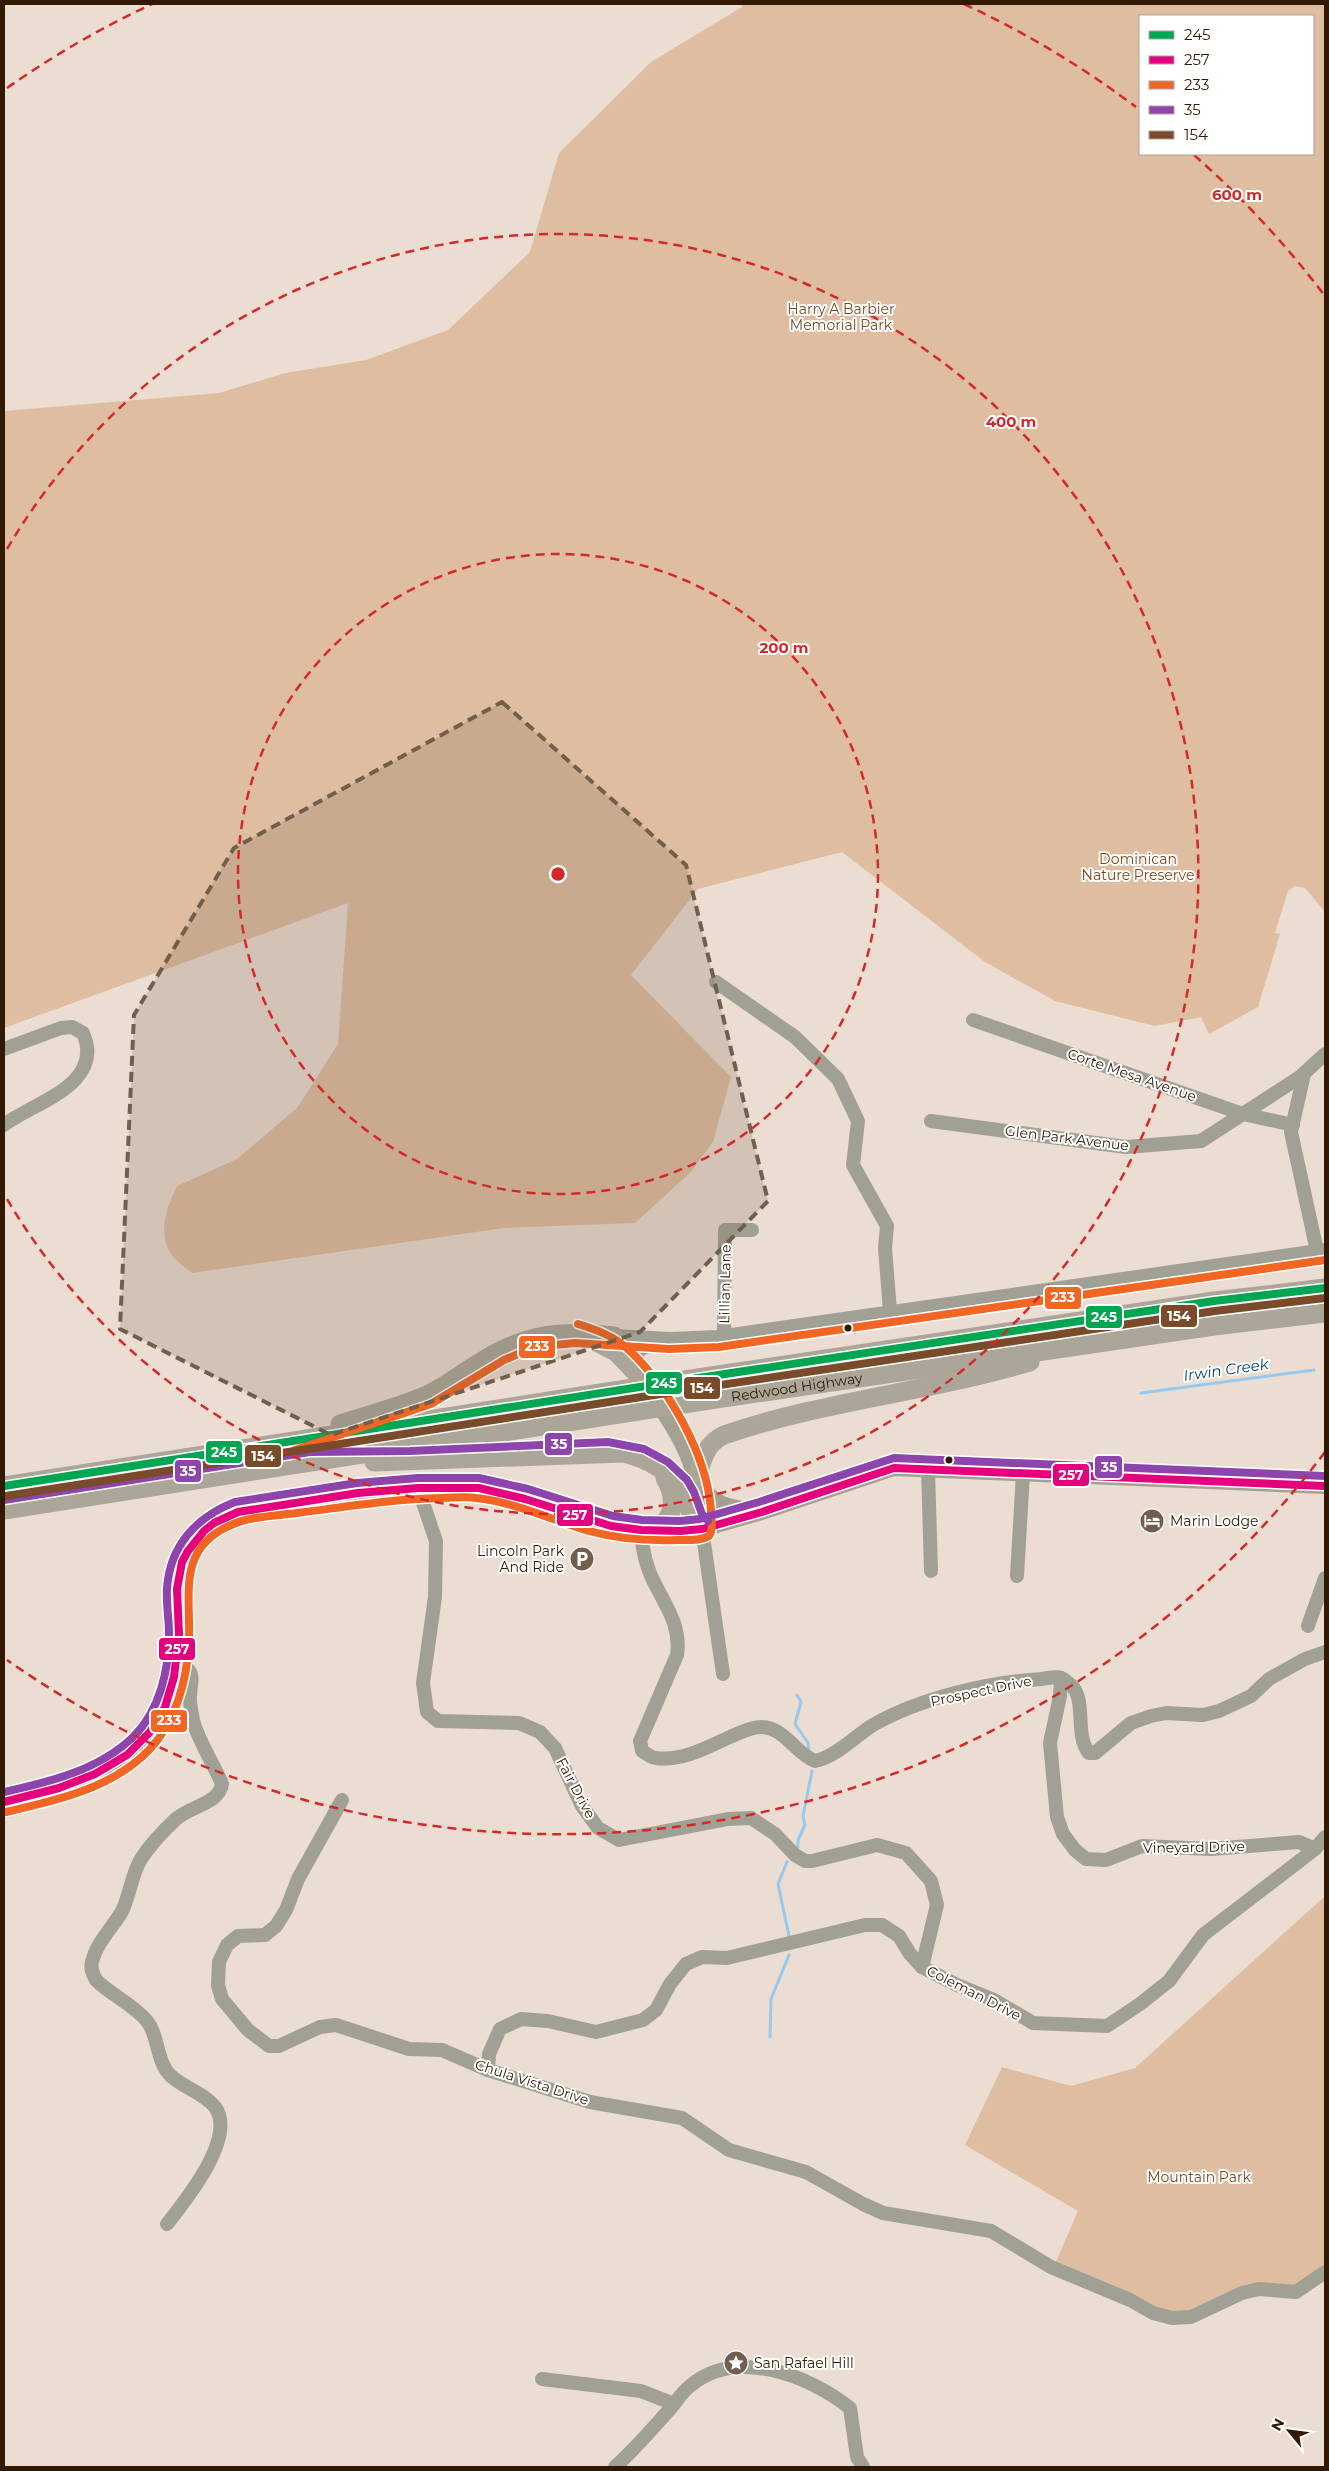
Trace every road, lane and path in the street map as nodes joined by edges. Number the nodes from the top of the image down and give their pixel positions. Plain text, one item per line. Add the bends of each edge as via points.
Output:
1 (716, 982) dead end
2 (973, 1020) dead end
3 (4, 1050) edge
4 (1325, 1054) edge
5 (1304, 1074) junction
6 (1243, 1114) junction
7 (931, 1121) dead end
8 (4, 1125) edge
9 (1293, 1126) junction
10 (752, 1230) dead end
11 (1321, 1251) edge
12 (1325, 1288) edge
13 (890, 1311) junction
14 (1325, 1313) edge
15 (575, 1333) junction
16 (724, 1335) junction
17 (614, 1336) joint
18 (670, 1339) junction
19 (1099, 1342) junction
20 (637, 1374) junction
21 (292, 1441) junction
22 (312, 1462) junction
23 (659, 1469) junction
24 (928, 1469) junction
25 (1023, 1473) junction
26 (697, 1479) junction
27 (4, 1486) edge
28 (1325, 1486) edge
29 (418, 1488) junction
30 (4, 1510) edge
31 (762, 1512) junction
32 (648, 1530) junction
33 (702, 1530) junction
34 (931, 1571) dead end
35 (1017, 1576) dead end
36 (1325, 1578) edge
37 (1308, 1626) dead end
38 (1325, 1652) edge
39 (177, 1661) junction
40 (723, 1674) dead end
41 (1061, 1678) junction
42 (342, 1800) dead end
43 (4, 1802) edge
44 (1325, 1836) edge
45 (1315, 1849) junction
46 (922, 1967) junction
47 (488, 2070) junction
48 (167, 2224) dead end
49 (1325, 2272) edge
50 (542, 2378) dead end
51 (674, 2404) junction
52 (615, 2467) edge
53 (863, 2467) edge

1 - 13 street via 794,1037 838,1079 858,1121 853,1165 887,1226 885,1248
2 - 6 street, Corte Mesa Avenue
3 - 8 street via 60,1028 72,1027 83,1033 88,1051 76,1079 46,1102
4 - 5 street, Glen Park Avenue
5 - 6 street, Glen Park Avenue
5 - 9 street
6 - 7 street, Glen Park Avenue via 1201,1141 1126,1147
6 - 9 street, Corte Mesa Avenue
9 - 11 street
10 - 16 street, Lillian Lane via 725,1230
11 - 13 street
12 - 21 highway, Redwood Highway via 1223,1300
13 - 16 street
14 - 19 highway, Redwood Highway
15 - 17 highway
15 - 20 highway via 616,1352
15 - 21 highway via 539,1335 516,1343 427,1395
16 - 18 street
17 - 18 street
18 - 20 street via 635,1353 632,1364
19 - 22 highway, Redwood Highway
19 - 26 highway via 980,1376 862,1400 729,1433 714,1440 707,1448
20 - 26 main road via 680,1437
21 - 27 highway, Redwood Highway
22 - 23 highway via 410,1462 607,1452 638,1457
22 - 30 highway, Redwood Highway
23 - 32 highway via 670,1487 673,1502 668,1518
23 - 33 highway via 681,1490 694,1521
24 - 25 main road
24 - 31 main road via 894,1468
24 - 34 street
25 - 28 main road
25 - 35 street
26 - 31 main road via 718,1503
26 - 33 main road
29 - 32 main road via 479,1488 526,1498 592,1521
29 - 39 main road via 358,1493 246,1511 214,1522 194,1541 182,1562 177,1591
29 - 46 street, Fair Drive via 436,1541 435,1597 423,1683 427,1712 438,1721 519,1723 540,1732 555,1748 582,1806 598,1828 619,1840 728,1819 751,1818 776,1834 794,1855 805,1861 876,1845 906,1853 931,1881 937,1905
31 - 33 main road
32 - 33 main road
32 - 41 street, Prospect Drive via 646,1562 655,1586 669,1607 679,1644 640,1741 642,1751 655,1758 697,1752 751,1728 763,1726 774,1730 801,1754 815,1761 838,1750 874,1725 927,1702 998,1686
33 - 40 street
36 - 37 street
38 - 41 street via 1306,1659 1269,1680 1251,1696 1218,1711 1203,1715 1158,1714 1131,1723 1094,1753 1089,1753 1083,1746 1078,1698 1072,1686
39 - 43 main road via 170,1692 156,1722 143,1742 126,1756 65,1786
39 - 48 street via 191,1673 193,1718 198,1737 222,1784 221,1792 179,1816 140,1860 121,1912 98,1946 91,1964 96,1980 148,2021 164,2067 171,2076 213,2105 220,2116 219,2143 181,2207
41 - 45 street, Vineyard Drive via 1050,1743 1057,1817 1064,1834 1086,1859 1106,1860 1142,1846 1211,1849 1299,1842
42 - 47 street, Chula Vista Drive via 276,1926 265,1935 238,1936 222,1953 217,1975 222,1999 248,2030 269,2046 279,2046 320,2026 336,2025 409,2049 442,2050
44 - 45 street, Coleman Drive
45 - 46 street, Coleman Drive via 1203,1935 1169,1981 1107,2026 1034,2023 994,2000
46 - 47 street, Coleman Drive via 899,1936 882,1925 852,1927 727,1958 702,1956 686,1964 656,2010 644,2020 596,2032 548,2021 521,2019 500,2029 489,2054
47 - 49 street, Chula Vista Drive via 590,2102 682,2118 728,2150 806,2172 883,2213 991,2231 1051,2266 1153,2313 1172,2318 1191,2317 1258,2289 1296,2292
50 - 51 street via 641,2391
51 - 52 street
51 - 53 street via 689,2386 711,2371 759,2367 799,2377 834,2395 850,2408 857,2457

